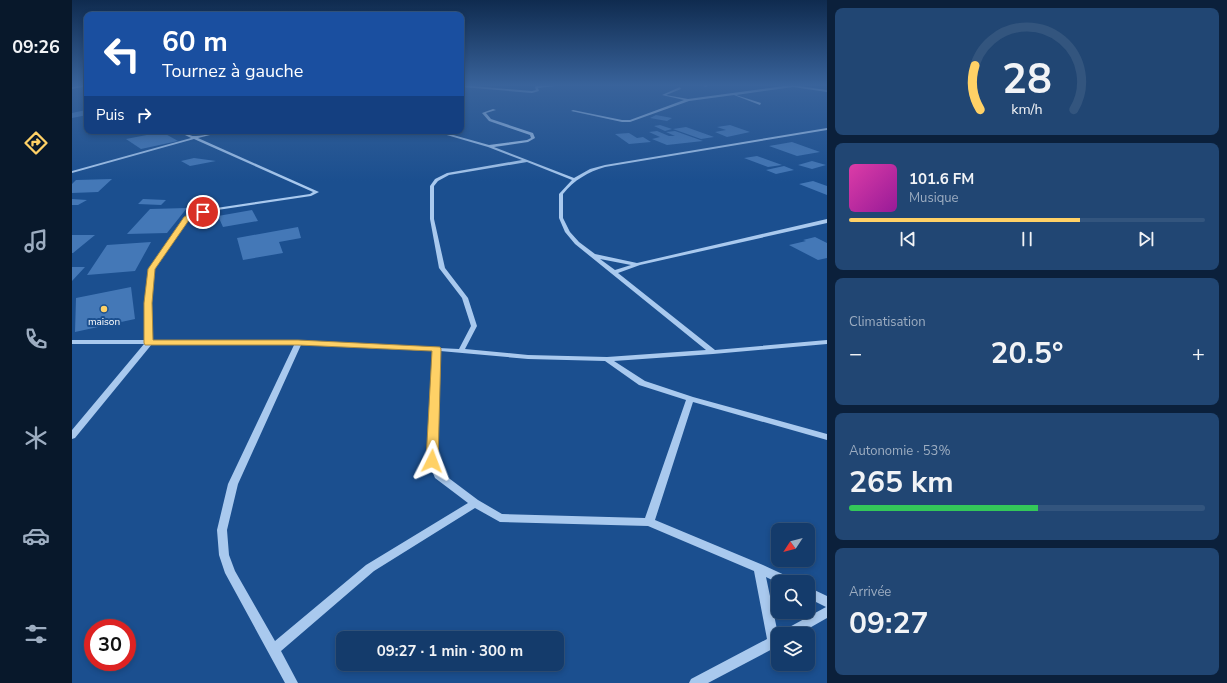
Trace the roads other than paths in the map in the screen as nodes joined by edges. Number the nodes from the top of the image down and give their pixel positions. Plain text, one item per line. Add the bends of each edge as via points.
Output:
1 (487, 117) edge
2 (602, 117) edge
3 (641, 117) edge
4 (827, 129) edge
5 (185, 134) edge
6 (211, 134) edge
7 (446, 134) edge
8 (193, 138) junction
9 (489, 146) junction
10 (526, 161) junction
11 (72, 172) edge
12 (574, 179) junction
13 (827, 221) edge
14 (594, 256) junction
15 (638, 264) junction
16 (615, 272) junction
17 (72, 342) edge
18 (827, 342) edge
19 (149, 343) junction
20 (298, 343) junction
21 (437, 349) junction
22 (461, 351) junction
23 (713, 352) junction
24 (607, 359) junction
25 (690, 399) junction
26 (72, 436) edge
27 (827, 437) edge
28 (475, 503) junction
29 (650, 522) junction
30 (759, 568) junction
31 (773, 575) edge
32 (815, 596) edge
33 (827, 602) edge
34 (827, 612) edge
35 (773, 627) edge
36 (800, 627) edge
37 (771, 643) edge
38 (274, 648) junction
39 (292, 683) edge
40 (695, 683) edge

1 - 9 street via 532,134 534,138
2 - 3 street via 630,121
4 - 12 street via 605,166
5 - 8 street
6 - 8 street
7 - 9 street
8 - 11 street
8 - 19 street via 317,192 189,216 152,269 148,303
9 - 10 street
10 - 12 street
10 - 22 street via 448,174 432,186 432,219 442,268 465,298 474,326
12 - 14 street via 561,194 561,218 577,243
13 - 15 street
14 - 15 street
14 - 16 street
15 - 16 street
16 - 23 street
17 - 19 street
18 - 23 street
19 - 20 street
19 - 26 street
20 - 21 street
20 - 38 street via 233,484 222,530 224,555 230,573
21 - 22 street
21 - 28 street via 432,461 438,475
22 - 24 street via 528,357
23 - 24 street
24 - 25 street via 642,383
25 - 27 street
25 - 29 street
28 - 29 street via 500,518
28 - 38 street via 370,568
29 - 30 street
30 - 31 street
30 - 35 street
32 - 33 street
34 - 36 street
37 - 40 street
38 - 39 street

